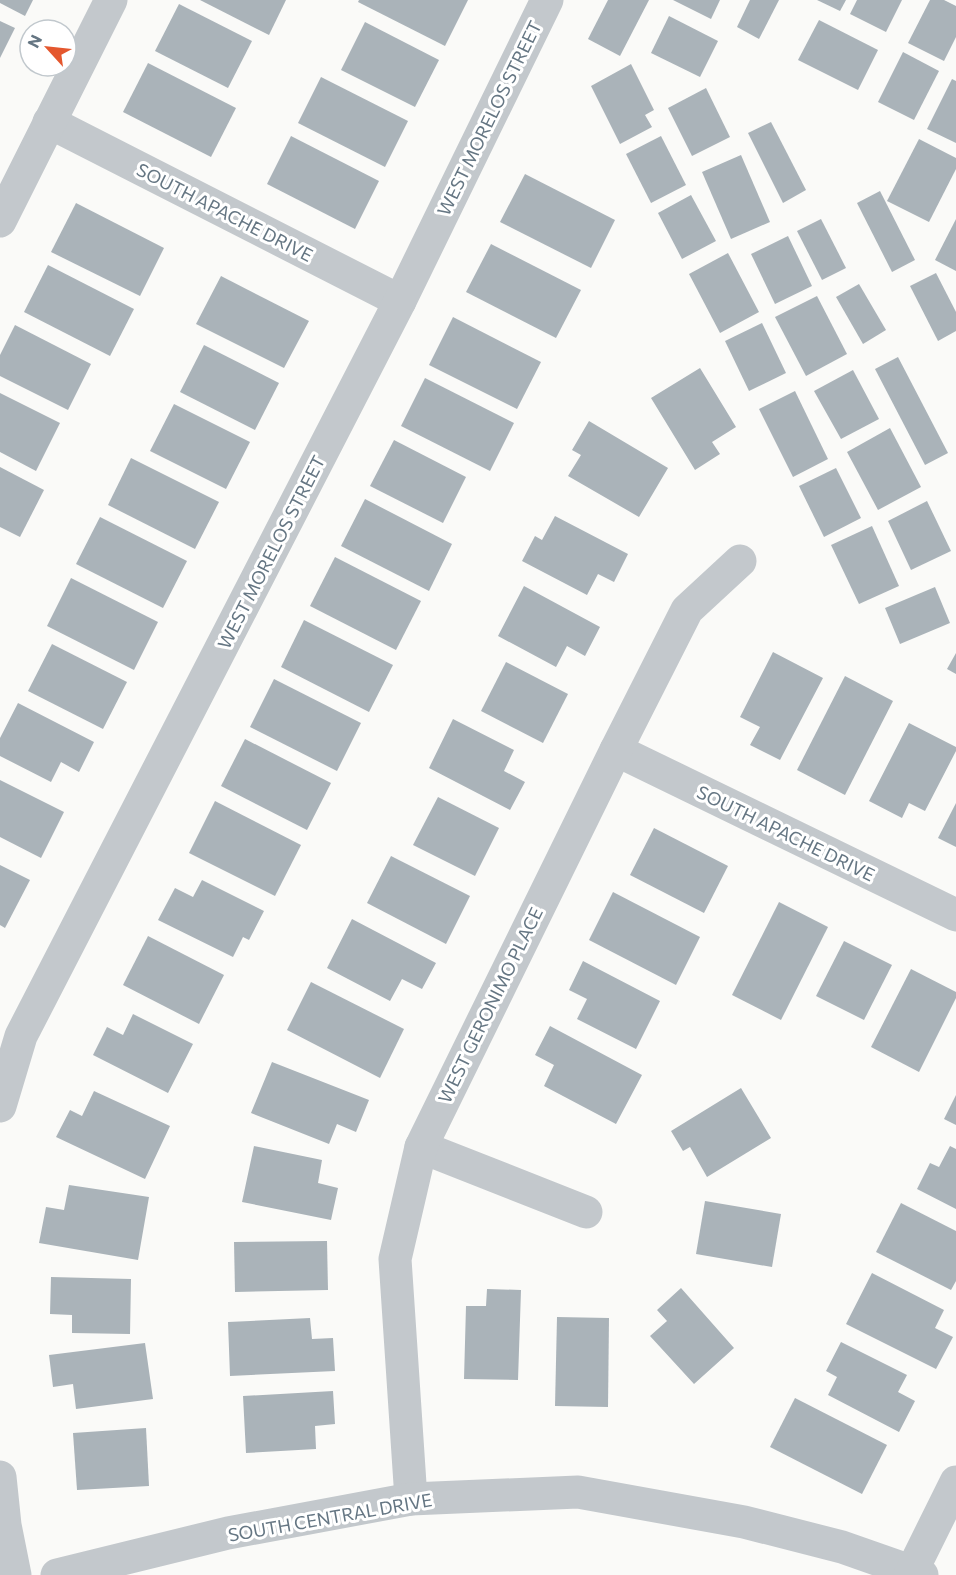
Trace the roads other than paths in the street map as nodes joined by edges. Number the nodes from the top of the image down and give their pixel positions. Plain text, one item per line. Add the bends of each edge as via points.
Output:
1 (111, 0) edge
2 (547, 0) edge
3 (49, 122) junction
4 (0, 220) edge
5 (400, 301) junction
6 (740, 561) dead end
7 (616, 750) junction
8 (956, 915) edge
9 (0, 1106) edge
10 (421, 1147) junction
11 (586, 1212) dead end
12 (0, 1477) edge
13 (956, 1482) edge
14 (411, 1499) junction
15 (915, 1574) edge
16 (15, 1575) edge
17 (57, 1575) edge

1 - 3 street
2 - 5 street, WEST MORELOS STREET
3 - 4 street
3 - 5 street, SOUTH APACHE DRIVE
5 - 9 street, WEST MORELOS STREET via 21,1036
6 - 7 street, WEST GERONIMO PLACE via 687,610
7 - 8 street, SOUTH APACHE DRIVE
7 - 10 street, WEST GERONIMO PLACE
10 - 11 street
10 - 14 street, WEST GERONIMO PLACE via 395,1259
12 - 16 street
13 - 15 street
14 - 15 street, SOUTH CENTRAL DRIVE via 578,1492 744,1522 842,1548
14 - 17 street, SOUTH CENTRAL DRIVE via 228,1533

